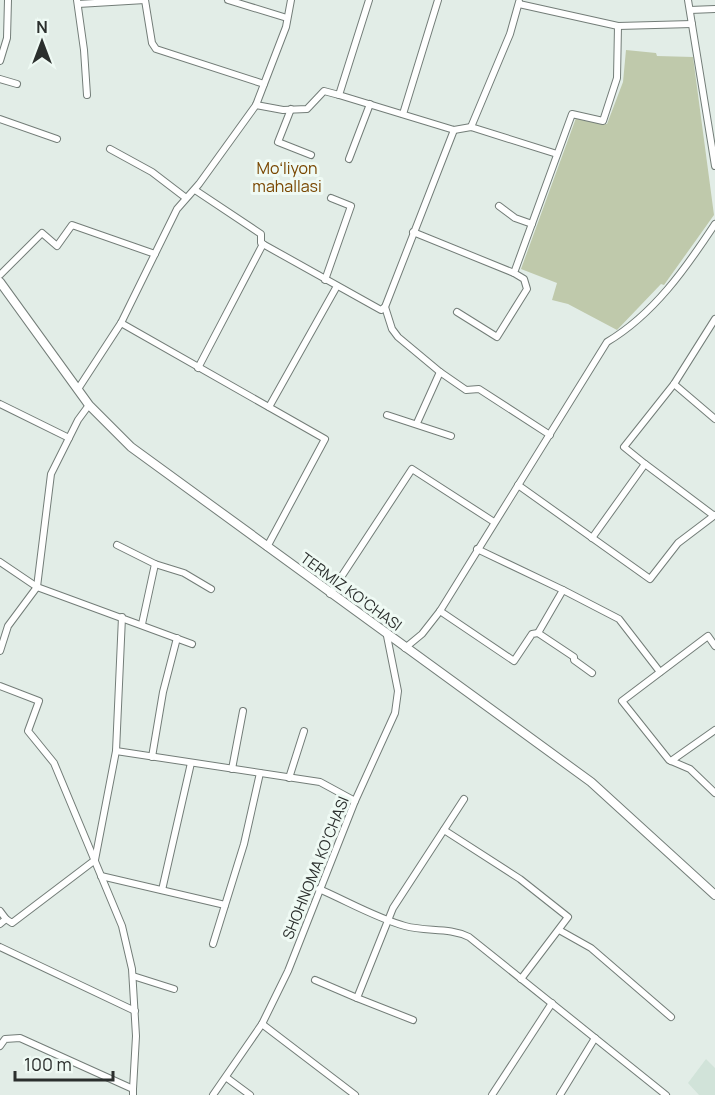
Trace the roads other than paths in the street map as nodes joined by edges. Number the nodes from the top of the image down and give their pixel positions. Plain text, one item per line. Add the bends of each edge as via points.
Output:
1 (8, 0) edge
2 (145, 0) edge
3 (228, 0) edge
4 (291, 0) edge
5 (369, 0) edge
6 (438, 0) edge
7 (688, 0) edge
8 (77, 2) edge
9 (519, 2) edge
10 (715, 9) edge
11 (690, 10) junction
12 (287, 18) junction
13 (692, 24) junction
14 (618, 26) junction
15 (0, 61) edge
16 (0, 79) edge
17 (18, 84) dead end
18 (264, 84) junction
19 (87, 95) dead end
20 (339, 95) junction
21 (370, 104) junction
22 (256, 105) junction
23 (291, 109) junction
24 (403, 114) junction
25 (0, 119) edge
26 (471, 127) junction
27 (454, 130) junction
28 (57, 139) dead end
29 (110, 149) dead end
30 (557, 154) junction
31 (310, 155) dead end
32 (348, 159) dead end
33 (715, 166) edge
34 (195, 190) junction
35 (186, 198) junction
36 (331, 198) dead end
37 (498, 206) dead end
38 (532, 224) junction
39 (715, 224) edge
40 (413, 232) junction
41 (263, 244) junction
42 (155, 254) junction
43 (514, 273) junction
44 (0, 275) edge
45 (325, 279) junction
46 (0, 282) edge
47 (337, 286) junction
48 (385, 307) junction
49 (457, 312) dead end
50 (715, 319) edge
51 (121, 323) junction
52 (198, 368) junction
53 (440, 372) junction
54 (674, 384) junction
55 (78, 389) junction
56 (0, 404) edge
57 (89, 405) junction
58 (269, 407) junction
59 (387, 415) dead end
60 (715, 420) edge
61 (417, 423) junction
62 (550, 435) junction
63 (451, 436) dead end
64 (69, 438) junction
65 (645, 464) junction
66 (518, 485) junction
67 (714, 515) edge
68 (494, 522) junction
69 (592, 538) junction
70 (117, 545) dead end
71 (267, 548) junction
72 (477, 549) junction
73 (0, 562) edge
74 (155, 564) junction
75 (37, 587) junction
76 (211, 589) dead end
77 (562, 590) junction
78 (330, 594) junction
79 (440, 611) junction
80 (122, 616) junction
81 (142, 624) junction
82 (538, 633) junction
83 (387, 636) junction
84 (177, 638) junction
85 (192, 644) dead end
86 (715, 646) edge
87 (405, 648) junction
88 (0, 651) edge
89 (660, 672) junction
90 (592, 673) dead end
91 (0, 686) edge
92 (243, 711) dead end
93 (715, 730) edge
94 (304, 731) dead end
95 (116, 751) junction
96 (152, 757) junction
97 (671, 761) junction
98 (190, 763) junction
99 (232, 769) junction
100 (260, 773) junction
101 (289, 778) junction
102 (715, 793) edge
103 (464, 799) dead end
104 (355, 801) junction
105 (444, 830) junction
106 (95, 860) junction
107 (101, 876) junction
108 (319, 889) junction
109 (162, 890) junction
110 (715, 895) edge
111 (225, 905) junction
112 (0, 911) edge
113 (6, 919) junction
114 (388, 920) junction
115 (0, 924) edge
116 (559, 930) junction
117 (213, 944) dead end
118 (0, 947) edge
119 (133, 976) junction
120 (521, 979) junction
121 (315, 980) dead end
122 (174, 989) dead end
123 (357, 998) junction
124 (552, 1003) junction
125 (135, 1011) junction
126 (671, 1017) dead end
127 (413, 1020) dead end
128 (262, 1024) junction
129 (595, 1038) junction
130 (0, 1047) edge
131 (227, 1078) junction
132 (133, 1092) edge
133 (213, 1095) edge
134 (250, 1095) edge
135 (355, 1095) edge
136 (492, 1095) edge
137 (560, 1095) edge
138 (666, 1095) edge

1 - 15 street via 7,38
2 - 8 street
2 - 18 street via 156,49
3 - 12 street
4 - 12 street
5 - 20 street
6 - 24 street
7 - 11 street
8 - 19 street
9 - 14 street
9 - 26 street via 510,34
10 - 11 street
11 - 13 street
12 - 18 street
13 - 14 street
13 - 33 street
14 - 30 street via 617,78 603,121 572,114
16 - 17 street
18 - 22 street
20 - 21 street
20 - 23 street via 324,91 308,109
21 - 24 street
21 - 32 street
22 - 23 street
22 - 34 street
23 - 31 street via 278,142
24 - 27 street
25 - 28 street
26 - 27 street
26 - 30 street
27 - 40 street
29 - 35 street via 152,172
30 - 38 street
34 - 35 street
34 - 41 street via 261,234
35 - 42 street
36 - 45 street via 351,206
37 - 38 street via 514,218
38 - 43 street
39 - 62 street via 678,280 622,334 608,342
40 - 43 street
40 - 48 street
41 - 45 street
41 - 52 street
42 - 44 street via 72,225 57,246 42,233
42 - 51 street
43 - 49 street via 524,279 527,289 497,337
45 - 47 street
46 - 55 main road, TERMIZ KO'CHASI
47 - 48 street via 377,310
47 - 58 street
48 - 53 street via 392,330
50 - 54 street
51 - 52 street
51 - 55 street
52 - 58 street
53 - 61 street
53 - 62 street via 466,390 479,389
54 - 60 street
54 - 65 street via 624,447
55 - 57 main road, TERMIZ KO'CHASI
56 - 64 street
57 - 64 street
57 - 71 main road, TERMIZ KO'CHASI via 131,447
58 - 71 street via 325,439
59 - 61 street
61 - 63 street
62 - 66 street
64 - 75 street via 51,474
65 - 67 street
65 - 69 street
66 - 68 street
66 - 69 street
67 - 69 street via 678,543 650,579
68 - 72 street
68 - 78 street via 412,469
70 - 74 street
71 - 78 main road, TERMIZ KO'CHASI
72 - 77 street
72 - 79 street
73 - 75 street
74 - 76 street via 184,573
74 - 81 street
75 - 80 street
75 - 88 street via 8,626
77 - 82 street
77 - 89 street via 619,620
78 - 83 main road, TERMIZ KO'CHASI
79 - 82 street via 514,661 532,634
79 - 87 street
80 - 81 street
80 - 95 street
81 - 84 street
82 - 90 street
83 - 87 main road, TERMIZ KO'CHASI
83 - 104 street, SHOHNOMA KO'CHASI via 398,691 395,713
84 - 85 street
84 - 96 street
86 - 89 street via 708,636
87 - 110 main road, TERMIZ KO'CHASI via 591,782
89 - 97 street via 622,701
91 - 106 street via 39,701 28,731 54,763
92 - 99 street
93 - 97 street
94 - 101 street
95 - 96 street
95 - 106 street
96 - 98 street
97 - 102 street via 690,769
98 - 99 street
98 - 109 street
99 - 100 street
100 - 101 street
100 - 111 street
101 - 104 street via 320,782
103 - 105 street
104 - 108 street, SHOHNOMA KO'CHASI
105 - 114 street
105 - 116 street via 520,879 566,915
106 - 107 street
106 - 113 street via 12,923
107 - 109 street
107 - 119 street via 122,926
108 - 114 street
108 - 128 street, SHOHNOMA KO'CHASI via 288,971
109 - 111 street
111 - 117 street
112 - 113 street
113 - 115 street
114 - 120 street via 431,932 455,930
114 - 123 street
116 - 120 street
116 - 126 street via 591,948
118 - 125 street
119 - 122 street
119 - 125 street
120 - 124 street
121 - 123 street
123 - 127 street
124 - 129 street
124 - 136 street
125 - 132 street
128 - 131 street, SHOHNOMA KO'CHASI
128 - 135 street
129 - 137 street
129 - 138 street
130 - 132 street via 5,1039 20,1038
131 - 133 street, SHOHNOMA KO'CHASI
131 - 134 street

